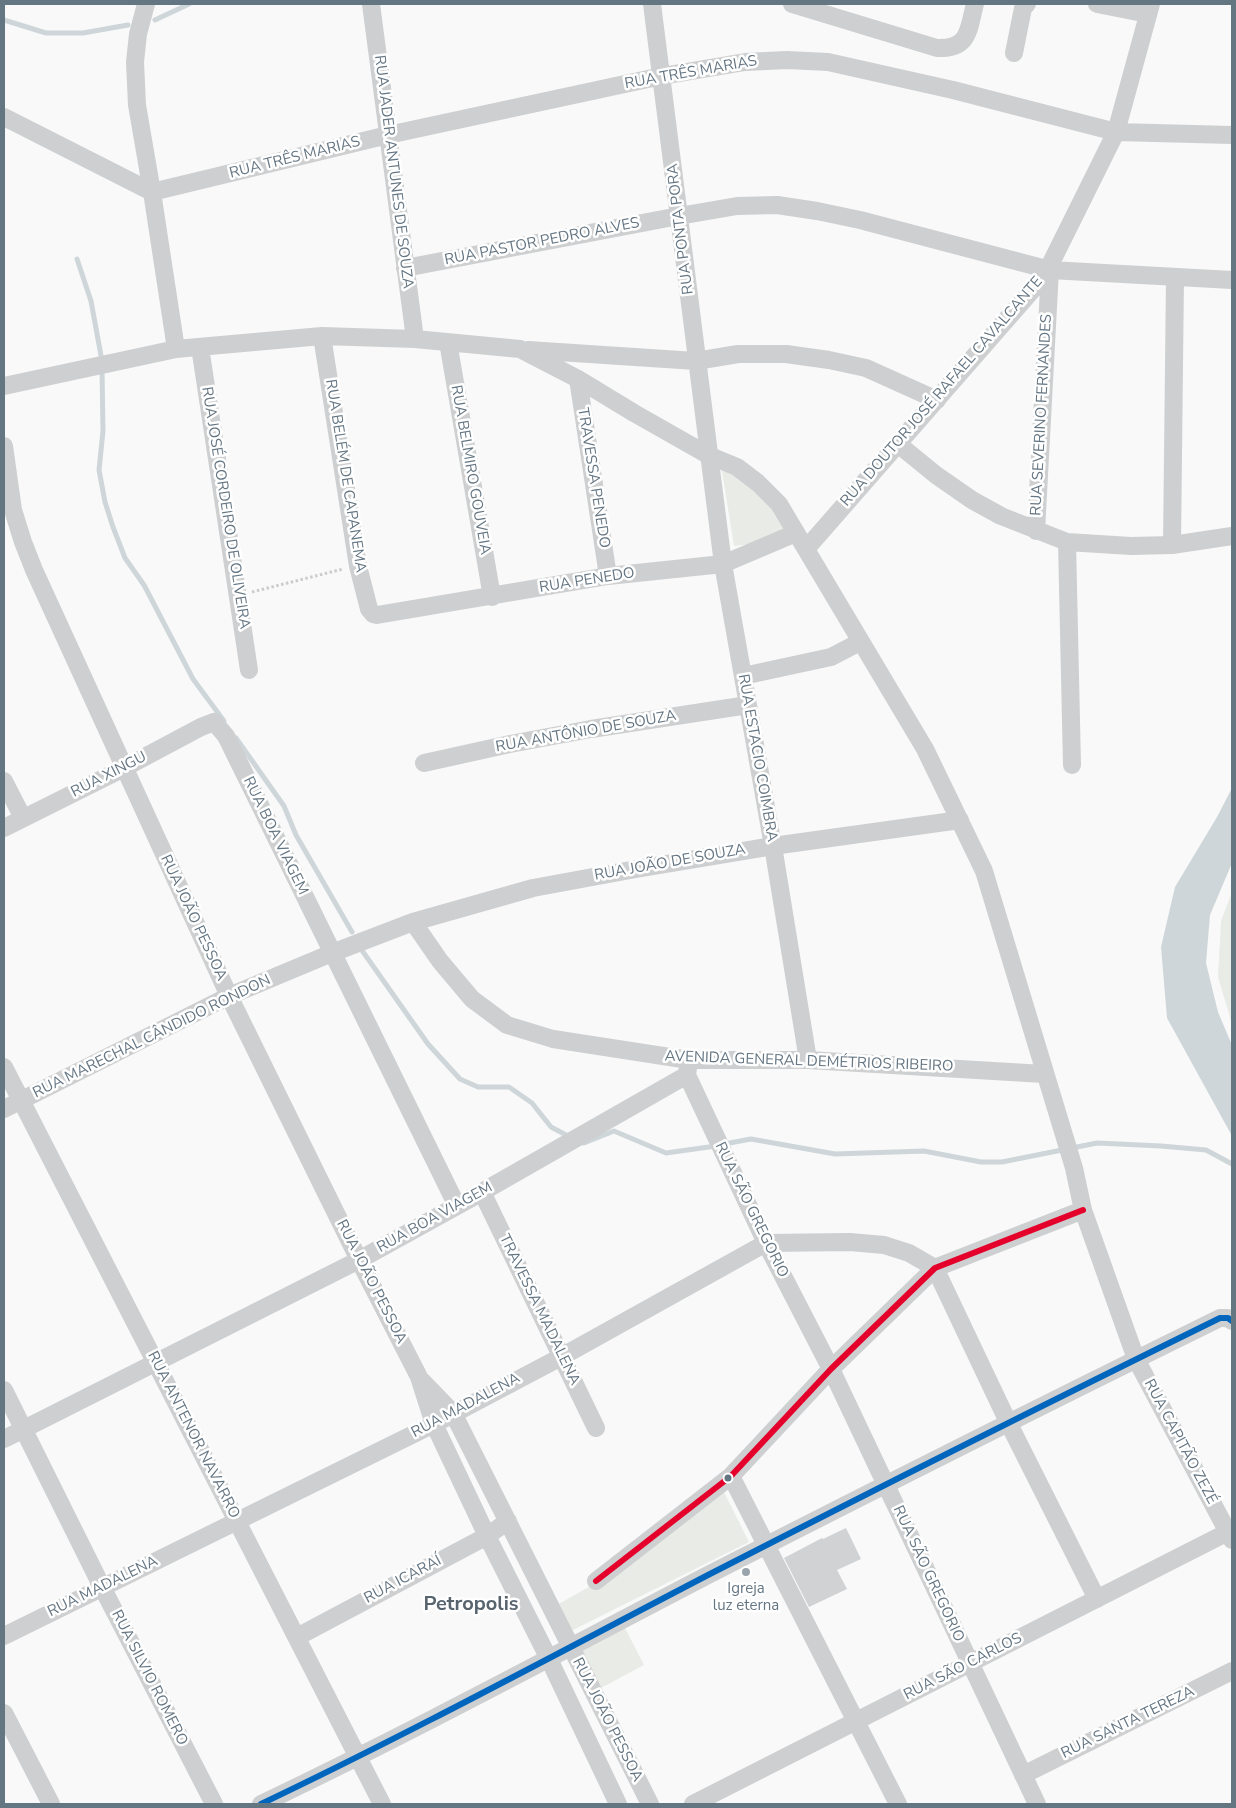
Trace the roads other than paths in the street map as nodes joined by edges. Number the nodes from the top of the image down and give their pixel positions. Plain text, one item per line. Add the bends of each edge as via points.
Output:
1 (146, 4) edge
2 (371, 4) edge
3 (652, 4) edge
4 (792, 4) edge
5 (975, 4) edge
6 (1027, 4) edge
7 (1097, 4) edge
8 (1150, 9) edge
9 (1014, 52) dead end
10 (662, 76) junction
11 (4, 117) edge
12 (1116, 132) junction
13 (388, 135) junction
14 (1232, 135) edge
15 (152, 192) junction
16 (679, 216) junction
17 (405, 268) junction
18 (1049, 269) junction
19 (1175, 277) junction
20 (1232, 280) edge
21 (322, 336) junction
22 (415, 339) junction
23 (448, 342) junction
24 (200, 347) junction
25 (176, 349) junction
26 (520, 349) junction
27 (696, 361) junction
28 (578, 379) junction
29 (4, 386) edge
30 (937, 400) junction
31 (898, 444) junction
32 (4, 446) edge
33 (708, 455) junction
34 (1036, 531) junction
35 (796, 533) junction
36 (1232, 536) edge
37 (1067, 542) junction
38 (1172, 545) junction
39 (806, 549) junction
40 (722, 564) junction
41 (608, 576) junction
42 (492, 597) junction
43 (373, 614) joint
44 (860, 642) junction
45 (249, 670) dead end
46 (743, 676) junction
47 (748, 705) junction
48 (214, 722) joint
49 (424, 763) dead end
50 (1072, 765) dead end
51 (124, 768) junction
52 (4, 781) edge
53 (23, 818) junction
54 (960, 820) junction
55 (4, 828) edge
56 (773, 846) junction
57 (413, 922) junction
58 (332, 953) junction
59 (229, 996) junction
60 (808, 1060) junction
61 (4, 1067) edge
62 (688, 1067) junction
63 (1044, 1074) junction
64 (20, 1101) junction
65 (4, 1109) edge
66 (482, 1192) junction
67 (457, 1206) junction
68 (1083, 1210) junction
69 (766, 1243) junction
70 (359, 1260) junction
71 (935, 1268) junction
72 (1230, 1320) edge
73 (561, 1356) junction
74 (1136, 1359) junction
75 (156, 1362) junction
76 (830, 1369) junction
77 (419, 1377) junction
78 (4, 1390) edge
79 (453, 1413) junction
80 (434, 1424) junction
81 (1009, 1424) junction
82 (596, 1428) dead end
83 (23, 1429) junction
84 (4, 1439) edge
85 (731, 1476) junction
86 (886, 1485) junction
87 (236, 1521) junction
88 (508, 1522) junction
89 (1231, 1534) edge
90 (487, 1536) junction
91 (766, 1545) junction
92 (596, 1581) dead end
93 (102, 1588) junction
94 (1097, 1599) junction
95 (4, 1636) edge
96 (296, 1637) junction
97 (570, 1647) junction
98 (548, 1659) junction
99 (970, 1664) junction
100 (1232, 1671) edge
101 (4, 1713) edge
102 (855, 1721) junction
103 (358, 1758) junction
104 (1023, 1775) junction
105 (50, 1804) edge
106 (214, 1804) edge
107 (261, 1804) edge
108 (382, 1804) edge
109 (618, 1804) edge
110 (650, 1804) edge
111 (693, 1804) edge
112 (898, 1804) edge
113 (1037, 1804) edge

1 - 15 street via 135,62 137,105
2 - 13 street, RUA JADER ANTUNES DE SOUZA
3 - 10 street, RUA PONTA PORA
4 - 5 street via 937,48 948,48 967,37
6 - 9 street via 1023,8
7 - 8 street
8 - 12 street, RUA DOUTOR JOSÉ RAFAEL CAVALCANTE
10 - 12 street, RUA TRÊS MARIAS via 745,62 828,62
10 - 13 street, RUA TRÊS MARIAS
10 - 16 street, RUA PONTA PORA
11 - 15 street
12 - 14 street, RUA TRÊS MARIAS
12 - 18 street, RUA DOUTOR JOSÉ RAFAEL CAVALCANTE
13 - 15 street, RUA TRÊS MARIAS
13 - 17 street, RUA JADER ANTUNES DE SOUZA
15 - 25 street
16 - 17 street, RUA PASTOR PEDRO ALVES
16 - 18 street, RUA PASTOR PEDRO ALVES via 745,206 777,205 817,210
16 - 27 street, RUA PONTA PORA
17 - 22 street, RUA JADER ANTUNES DE SOUZA
18 - 19 street, RUA PASTOR PEDRO ALVES
18 - 30 street, RUA DOUTOR JOSÉ RAFAEL CAVALCANTE
18 - 34 street, RUA SEVERINO FERNANDES
19 - 20 street, RUA PASTOR PEDRO ALVES
19 - 38 street
21 - 22 street
21 - 24 street
21 - 43 street, RUA BELÉM DE CAPANEMA via 358,566
22 - 23 street
23 - 26 street
23 - 42 street, RUA BELMIRO GOUVEIA
24 - 25 street
24 - 45 street, RUA JOSÉ CORDEIRO DE OLIVEIRA
25 - 29 street
26 - 27 street
26 - 28 street, RUA CAPITÃO ZEZÉ
27 - 30 street via 738,354 786,354 829,360 866,368
27 - 33 street, RUA PONTA PORA
28 - 33 street, RUA CAPITÃO ZEZÉ
28 - 41 street, TRAVESSA PENEDO
30 - 31 street, RUA DOUTOR JOSÉ RAFAEL CAVALCANTE
31 - 34 street via 972,500
31 - 39 street, RUA DOUTOR JOSÉ RAFAEL CAVALCANTE
32 - 51 street, RUA JOÃO PESSOA via 13,510 23,542
33 - 35 street, RUA CAPITÃO ZEZÉ via 737,467 758,483 779,504
33 - 40 street, RUA ESTACIO COIMBRA
34 - 37 street
35 - 39 street, RUA CAPITÃO ZEZÉ
35 - 40 street, RUA PENEDO
36 - 38 street
37 - 38 street
37 - 50 street
39 - 44 street, RUA CAPITÃO ZEZÉ
40 - 41 street, RUA PENEDO
40 - 46 street, RUA ESTACIO COIMBRA
41 - 42 street, RUA PENEDO
42 - 43 street, RUA PENEDO
44 - 46 street via 831,656
44 - 54 street, RUA CAPITÃO ZEZÉ via 925,749
46 - 47 street, RUA ESTACIO COIMBRA
47 - 49 street, RUA ANTÔNIO DE SOUZA via 591,729
47 - 56 street, RUA ESTACIO COIMBRA
48 - 51 street, RUA XINGU
48 - 58 street, RUA BOA VIAGEM via 226,736
51 - 53 street, RUA XINGU
51 - 59 street, RUA JOÃO PESSOA
52 - 53 street
53 - 55 street, RUA XINGU
54 - 56 street, RUA JOÃO DE SOUZA
54 - 63 street, RUA CAPITÃO ZEZÉ via 984,871
56 - 57 street, RUA JOÃO DE SOUZA via 533,888
56 - 60 street, RUA ESTACIO COIMBRA
57 - 58 street, RUA MARECHAL CÂNDIDO RONDON
57 - 62 street, AVENIDA GENERAL DEMÉTRIOS RIBEIRO via 472,999 507,1026 553,1039
58 - 59 street, RUA MARECHAL CÂNDIDO RONDON
58 - 67 street, RUA BOA VIAGEM
59 - 64 street, RUA MARECHAL CÂNDIDO RONDON
59 - 70 street, RUA JOÃO PESSOA
60 - 62 street, AVENIDA GENERAL DEMÉTRIOS RIBEIRO
60 - 63 street, AVENIDA GENERAL DEMÉTRIOS RIBEIRO
61 - 64 street, RUA ANTENOR NAVARRO
62 - 66 street, RUA BOA VIAGEM via 584,1134
62 - 69 street, RUA SÃO GREGORIO via 715,1135
63 - 68 street, RUA CAPITÃO ZEZÉ via 1074,1168
64 - 65 street, RUA MARECHAL CÂNDIDO RONDON
64 - 75 street, RUA ANTENOR NAVARRO
66 - 67 street, RUA BOA VIAGEM
66 - 73 street, TRAVESSA MADALENA
67 - 70 street, RUA BOA VIAGEM
68 - 71 street
68 - 74 street, RUA CAPITÃO ZEZÉ
69 - 71 street, RUA MADALENA via 850,1242 884,1246 908,1253
69 - 73 street, RUA MADALENA
69 - 76 street, RUA SÃO GREGORIO
70 - 75 street, RUA BOA VIAGEM
70 - 77 street, RUA JOÃO PESSOA
71 - 76 street
71 - 81 street
72 - 74 street via 1220,1318
73 - 79 street, RUA MADALENA
73 - 82 street, TRAVESSA MADALENA
74 - 81 street
74 - 89 street, RUA CAPITÃO ZEZÉ
75 - 83 street, RUA BOA VIAGEM
75 - 87 street, RUA ANTENOR NAVARRO
76 - 85 street
76 - 86 street, RUA SÃO GREGORIO
77 - 79 street, RUA JOÃO PESSOA
77 - 80 street, RUA JOÃO PESSOA
78 - 83 street, RUA SILVIO ROMERO
79 - 80 street, RUA MADALENA
79 - 88 street, RUA JOÃO PESSOA
80 - 87 street, RUA MADALENA
80 - 90 street, RUA JOÃO PESSOA
81 - 86 street
81 - 94 street
83 - 84 street, RUA BOA VIAGEM
83 - 93 street, RUA SILVIO ROMERO
85 - 91 street
85 - 92 street
86 - 91 street
86 - 99 street, RUA SÃO GREGORIO
87 - 93 street, RUA MADALENA
87 - 96 street, RUA ANTENOR NAVARRO
88 - 90 street, RUA ICARAÍ
88 - 97 street, RUA JOÃO PESSOA
89 - 94 street, RUA SÃO CARLOS
90 - 96 street, RUA ICARAÍ
90 - 98 street, RUA JOÃO PESSOA
91 - 97 street
91 - 102 street
93 - 95 street, RUA MADALENA
93 - 106 street, RUA SILVIO ROMERO
94 - 99 street, RUA SÃO CARLOS
96 - 103 street, RUA ANTENOR NAVARRO
97 - 98 street
97 - 110 street, RUA JOÃO PESSOA
98 - 103 street
98 - 109 street, RUA JOÃO PESSOA
99 - 102 street, RUA SÃO CARLOS
99 - 104 street, RUA SÃO GREGORIO
100 - 104 street, RUA SANTA TEREZA
101 - 105 street
102 - 111 street, RUA SÃO CARLOS
102 - 112 street
103 - 107 street
103 - 108 street, RUA ANTENOR NAVARRO
104 - 113 street, RUA SÃO GREGORIO

